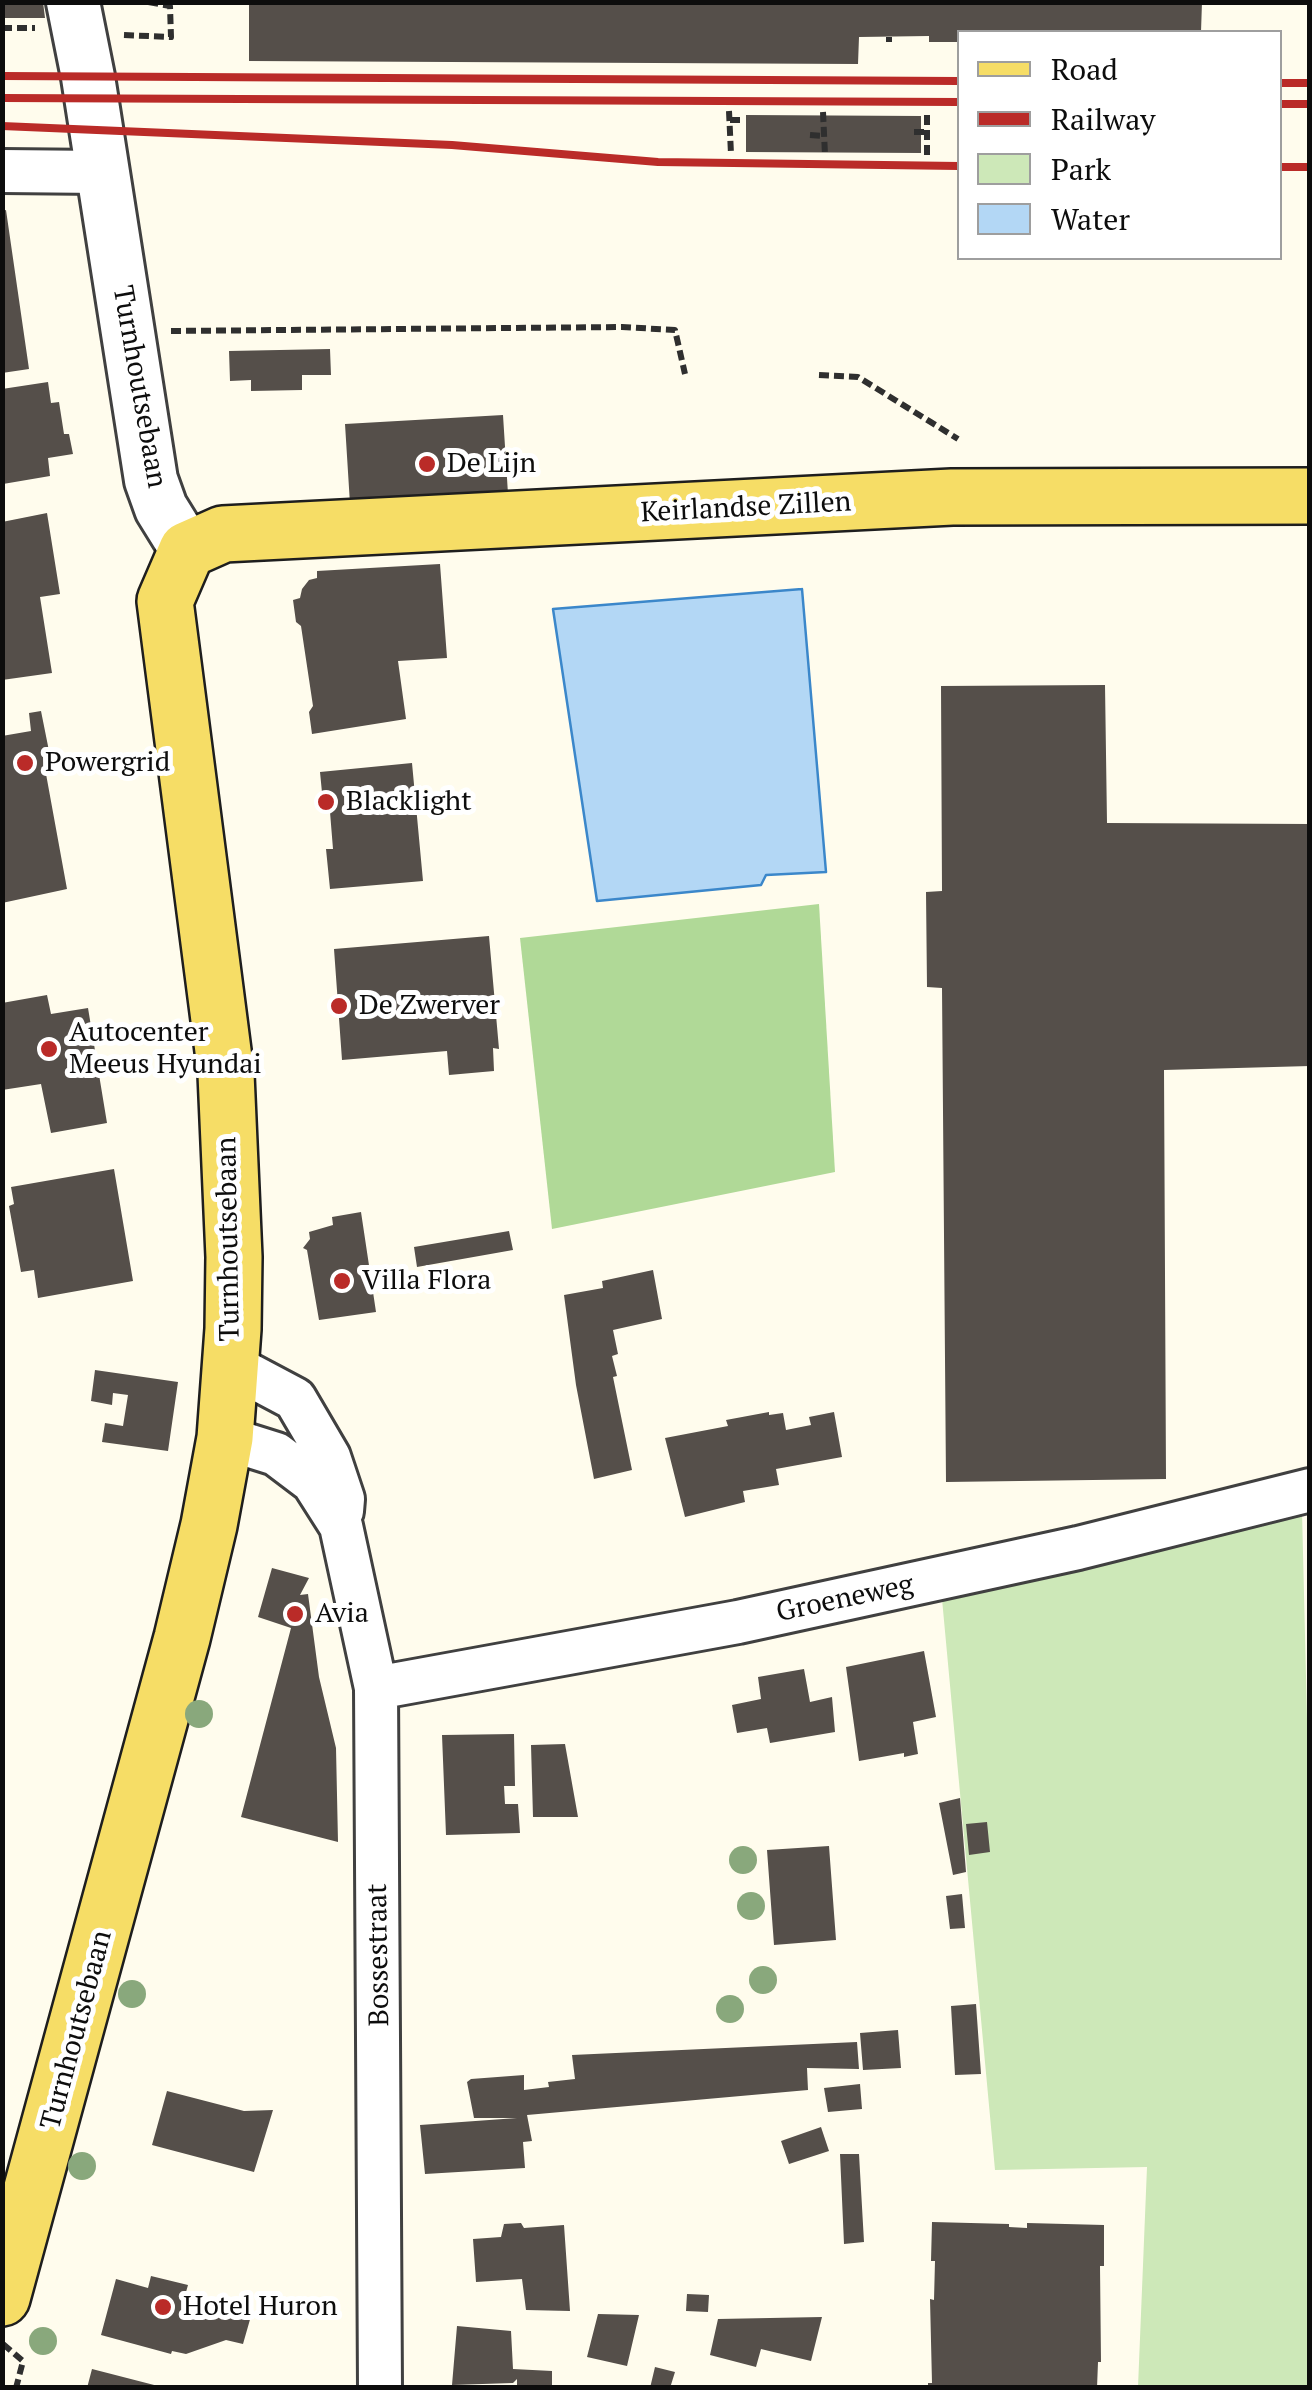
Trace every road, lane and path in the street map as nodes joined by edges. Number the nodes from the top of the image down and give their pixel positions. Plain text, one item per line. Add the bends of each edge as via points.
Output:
1 (73, 2) edge
2 (148, 2) edge
3 (124, 35) dead end
4 (824, 112) dead end
5 (927, 112) dead end
6 (744, 120) dead end
7 (914, 132) dead end
8 (927, 132) junction
9 (810, 135) dead end
10 (824, 136) junction
11 (730, 154) dead end
12 (825, 155) dead end
13 (927, 156) dead end
14 (2, 171) edge
15 (102, 172) junction
16 (128, 332) junction
17 (685, 374) dead end
18 (820, 375) dead end
19 (958, 439) dead end
20 (1310, 496) edge
21 (187, 550) junction
22 (230, 1364) junction
23 (225, 1438) junction
24 (1310, 1490) edge
25 (341, 1526) junction
26 (376, 1688) junction
27 (2, 2298) edge
28 (2, 2344) edge
29 (16, 2388) edge
30 (380, 2388) edge

1 - 15 street, Turnhoutsebaan
2 - 3 path via 170,6 171,36
4 - 10 path
5 - 8 path
6 - 11 path via 729,116
7 - 8 path
8 - 13 path
9 - 10 path
10 - 12 path
14 - 15 street
15 - 16 street, Turnhoutsebaan
16 - 17 path via 675,330
16 - 21 street, Turnhoutsebaan via 151,480
18 - 19 path via 858,377
20 - 21 main road, Keirlandse Zillen via 952,498 224,534
21 - 22 main road, Turnhoutsebaan via 165,601 226,1074 234,1257
22 - 23 main road, Turnhoutsebaan
22 - 25 street, Bossestraat via 295,1399 330,1458 343,1498
23 - 25 street, Bossestraat via 276,1454 313,1482
23 - 27 main road, Turnhoutsebaan via 182,1638
24 - 26 street, Groeneweg via 795,1610
25 - 26 street, Bossestraat
26 - 30 street, Bossestraat
28 - 29 path via 23,2361

